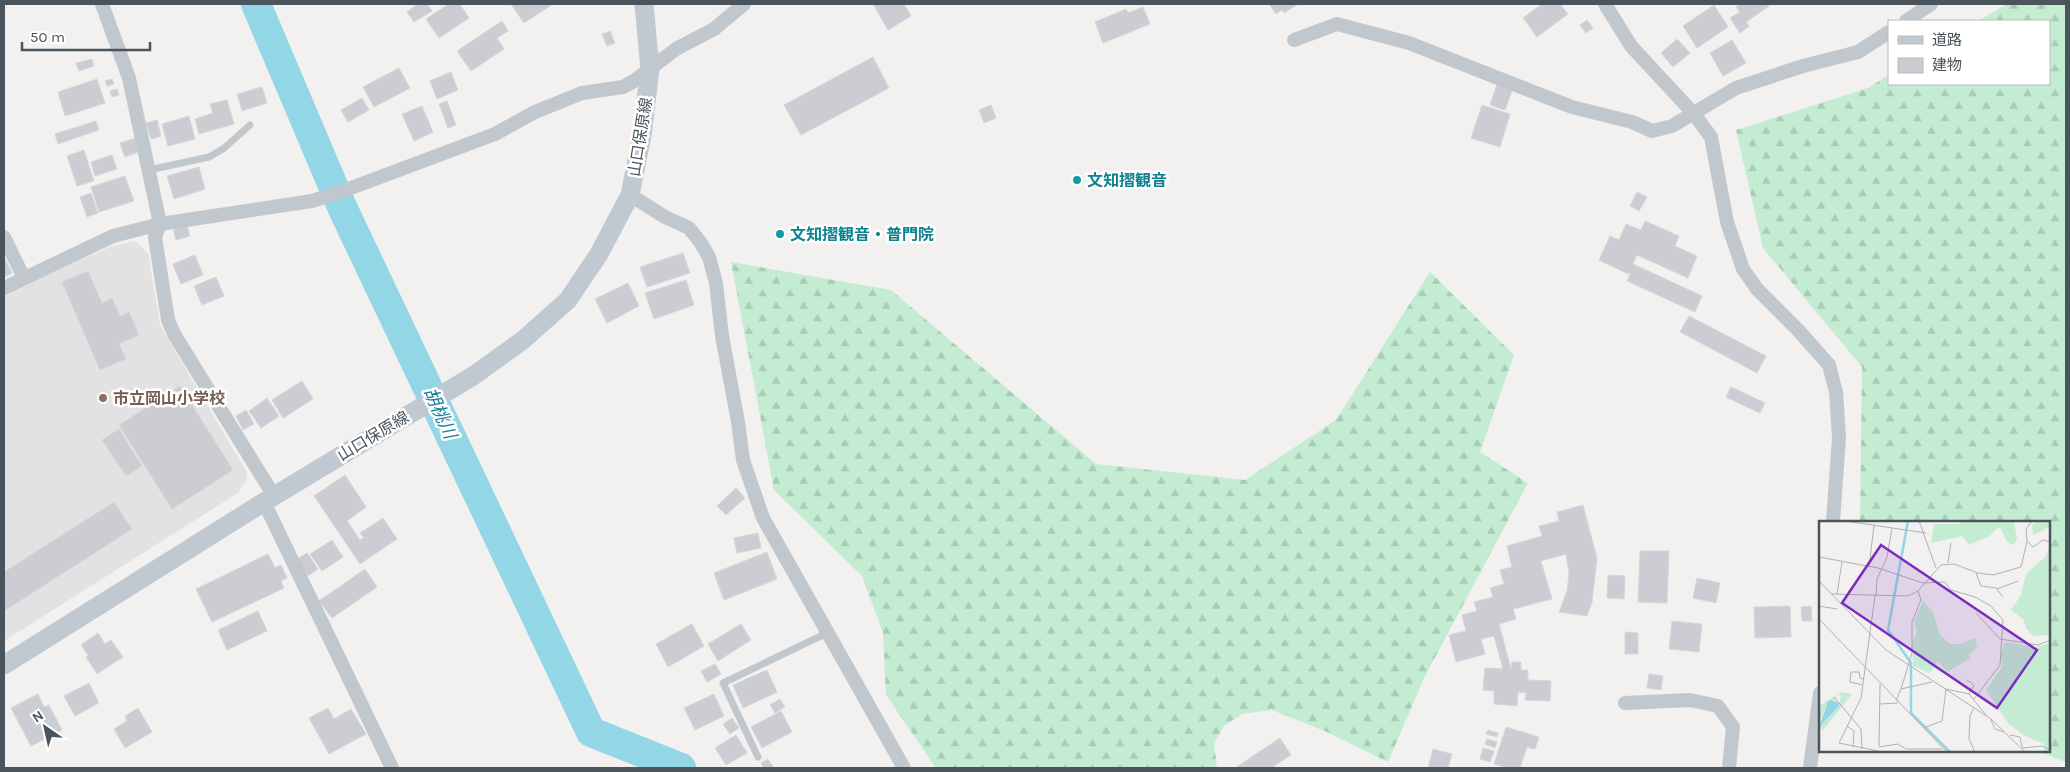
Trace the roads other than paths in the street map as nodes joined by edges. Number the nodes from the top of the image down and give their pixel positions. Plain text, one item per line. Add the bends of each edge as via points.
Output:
1 (102, 4) edge
2 (644, 4) edge
3 (744, 4) edge
4 (1605, 4) edge
5 (1930, 4) edge
6 (1907, 20) edge
7 (1888, 33) edge
8 (1294, 40) dead end
9 (650, 69) junction
10 (1694, 114) junction
11 (250, 125) dead end
12 (149, 170) junction
13 (630, 195) junction
14 (160, 224) junction
15 (4, 237) edge
16 (24, 278) junction
17 (4, 288) edge
18 (269, 499) junction
19 (1833, 521) edge
20 (827, 633) junction
21 (4, 665) edge
22 (1819, 700) edge
23 (1625, 703) dead end
24 (758, 757) dead end
25 (392, 768) edge
26 (904, 768) edge
27 (1729, 768) edge
28 (1810, 768) edge

1 - 12 street via 130,78
2 - 9 main road, 山口保原線
3 - 9 street via 714,30 676,49
4 - 10 street via 1631,46
5 - 6 street
7 - 10 street via 1858,52 1736,88
8 - 10 street via 1337,24 1409,43 1572,107 1632,122 1652,131 1672,126
9 - 13 main road, 山口保原線
9 - 14 street via 623,86 582,93 535,112 495,134 344,191 312,200
10 - 19 street via 1711,137 1727,222 1744,269 1757,289 1828,365 1836,392 1839,437
11 - 12 lane via 223,150 209,157
12 - 14 street
13 - 18 main road, 山口保原線 via 599,254 568,300 523,340 473,376
13 - 20 street via 689,228 709,257 748,480 763,518
14 - 16 street via 114,236
14 - 18 street via 155,237 168,320
15 - 16 street
16 - 17 street
18 - 21 main road, 山口保原線
18 - 25 street
20 - 24 lane via 723,683
20 - 26 street
22 - 28 street
23 - 27 street via 1690,700 1718,706 1733,727

